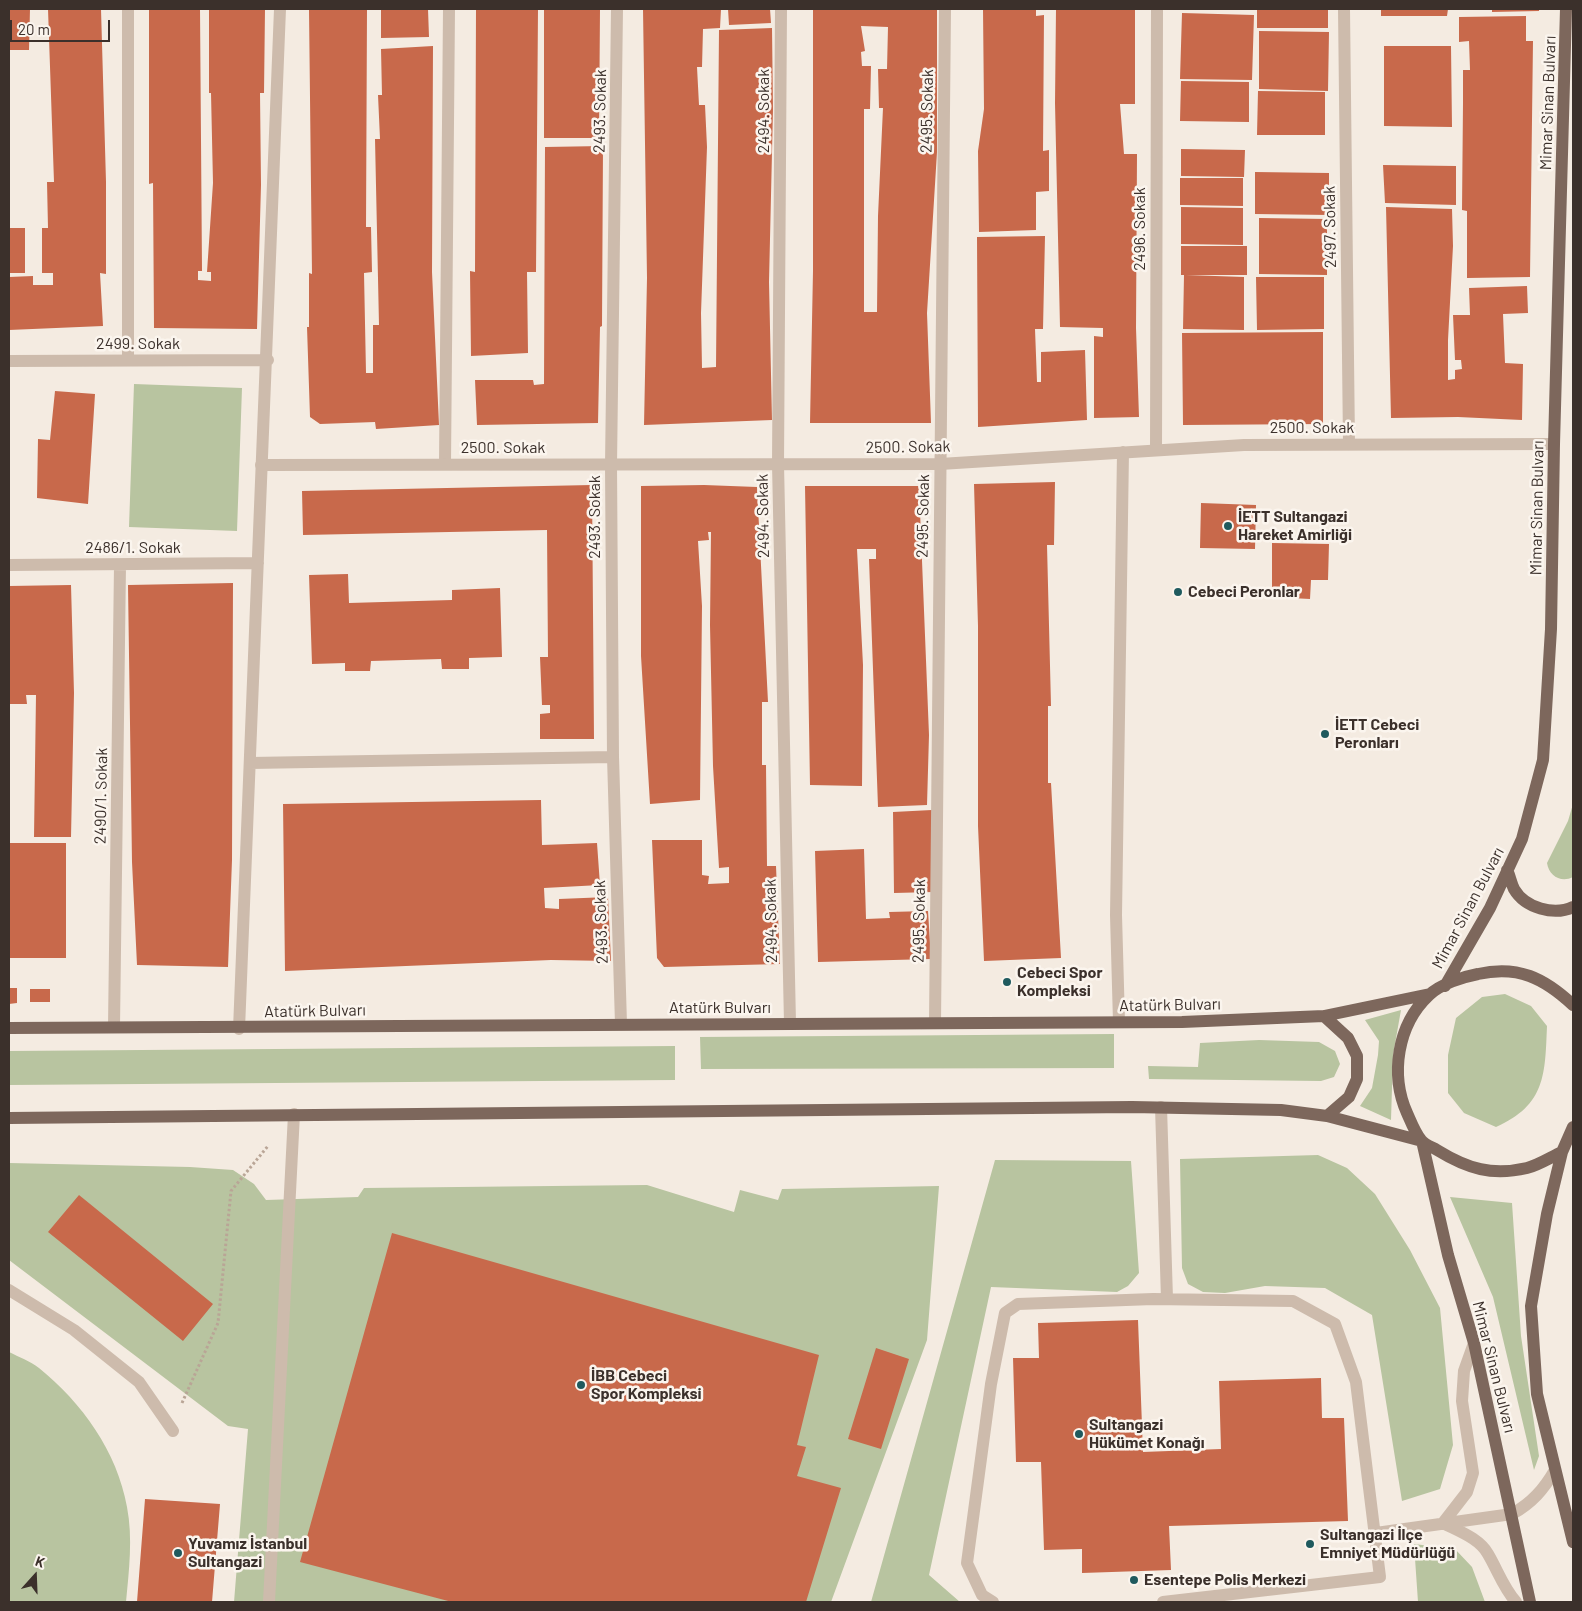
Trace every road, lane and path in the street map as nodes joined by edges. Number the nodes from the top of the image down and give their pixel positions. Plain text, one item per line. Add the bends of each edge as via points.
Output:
1 (128, 9) edge
2 (280, 9) edge
3 (449, 9) edge
4 (617, 9) edge
5 (781, 9) edge
6 (945, 9) edge
7 (1157, 9) edge
8 (1344, 9) edge
9 (1566, 9) edge
10 (128, 360) junction
11 (268, 360) junction
12 (9, 361) edge
13 (1349, 444) junction
14 (1554, 444) junction
15 (1156, 450) junction
16 (1123, 452) junction
17 (445, 464) junction
18 (778, 464) junction
19 (940, 464) junction
20 (261, 465) junction
21 (611, 465) junction
22 (258, 563) junction
23 (9, 565) edge
24 (120, 565) junction
25 (613, 757) junction
26 (250, 763) junction
27 (1507, 870) junction
28 (1573, 907) edge
29 (1445, 986) junction
30 (1430, 994) junction
31 (1573, 1005) edge
32 (1324, 1016) junction
33 (1118, 1022) junction
34 (790, 1023) junction
35 (934, 1023) junction
36 (621, 1024) junction
37 (114, 1026) junction
38 (9, 1028) edge
39 (239, 1028) junction
40 (1161, 1107) junction
41 (294, 1114) junction
42 (1327, 1116) junction
43 (9, 1118) edge
44 (1573, 1127) edge
45 (1422, 1141) junction
46 (269, 1145) dead end
47 (1562, 1152) junction
48 (9, 1290) edge
49 (1167, 1299) junction
50 (1474, 1343) junction
51 (173, 1431) joint
52 (1556, 1470) junction
53 (1512, 1514) junction
54 (1443, 1523) junction
55 (1376, 1533) junction
56 (1573, 1542) edge
57 (269, 1602) edge
58 (993, 1602) edge
59 (1163, 1602) edge
60 (1516, 1602) edge
61 (1530, 1602) edge

1 - 10 street
2 - 11 street
3 - 17 street
4 - 21 street, 2493. Sokak
5 - 18 street, 2494. Sokak
6 - 19 street, 2495. Sokak
7 - 15 street, 2496. Sokak
8 - 13 street, 2497. Sokak
9 - 14 main road, Mimar Sinan Bulvarı
10 - 11 street, 2499. Sokak
10 - 12 street, 2499. Sokak
11 - 20 street
13 - 14 street, 2500. Sokak
13 - 15 street, 2500. Sokak
14 - 27 main road, Mimar Sinan Bulvarı via 1552,629 1542,760 1522,839
15 - 16 street, 2500. Sokak
16 - 19 street, 2500. Sokak
16 - 33 street via 1116,915
17 - 20 street, 2500. Sokak
17 - 21 street, 2500. Sokak
18 - 19 street, 2500. Sokak
18 - 21 street, 2500. Sokak
18 - 34 street, 2494. Sokak
19 - 35 street, 2495. Sokak
20 - 22 street
21 - 25 street, 2493. Sokak
22 - 24 street, 2486/1. Sokak
22 - 26 street
23 - 24 street, 2486/1. Sokak
24 - 37 street, 2490/1. Sokak
25 - 26 street
25 - 36 street, 2493. Sokak
26 - 39 street
27 - 28 main road via 1515,890 1536,908 1564,911
27 - 29 main road, Mimar Sinan Bulvarı via 1490,908
29 - 30 main road
29 - 31 main road via 1463,976 1493,970 1525,974 1553,986
30 - 32 main road, Atatürk Bulvarı
30 - 45 main road, Mimar Sinan Bulvarı via 1415,1013 1402,1040 1397,1068 1400,1098
32 - 33 main road, Atatürk Bulvarı
32 - 42 main road via 1348,1038 1357,1056 1357,1079 1348,1097
33 - 35 main road, Atatürk Bulvarı
34 - 35 main road, Atatürk Bulvarı
34 - 36 main road, Atatürk Bulvarı
36 - 39 main road, Atatürk Bulvarı
37 - 38 main road, Atatürk Bulvarı
37 - 39 main road, Atatürk Bulvarı
40 - 41 main road
40 - 42 main road via 1281,1110
40 - 49 street
41 - 43 main road
41 - 57 street
42 - 45 main road
44 - 47 main road
45 - 47 main road via 1461,1165 1495,1172 1528,1167
45 - 50 main road, Mimar Sinan Bulvarı via 1448,1255
46 - 51 path via 231,1191 218,1323
47 - 52 main road via 1531,1306 1537,1394
48 - 51 street via 74,1330 139,1382
49 - 55 street via 1293,1301 1335,1324 1356,1382
49 - 58 street via 1018,1304 1005,1312 991,1384 967,1563 982,1595
50 - 53 main road, Mimar Sinan Bulvarı
50 - 54 street via 1464,1371 1462,1401 1473,1473 1467,1492
52 - 53 street via 1542,1492
52 - 56 main road
53 - 54 street
53 - 61 main road, Mimar Sinan Bulvarı
54 - 55 street
54 - 60 street via 1473,1538 1487,1553 1505,1590
55 - 59 street via 1380,1577

